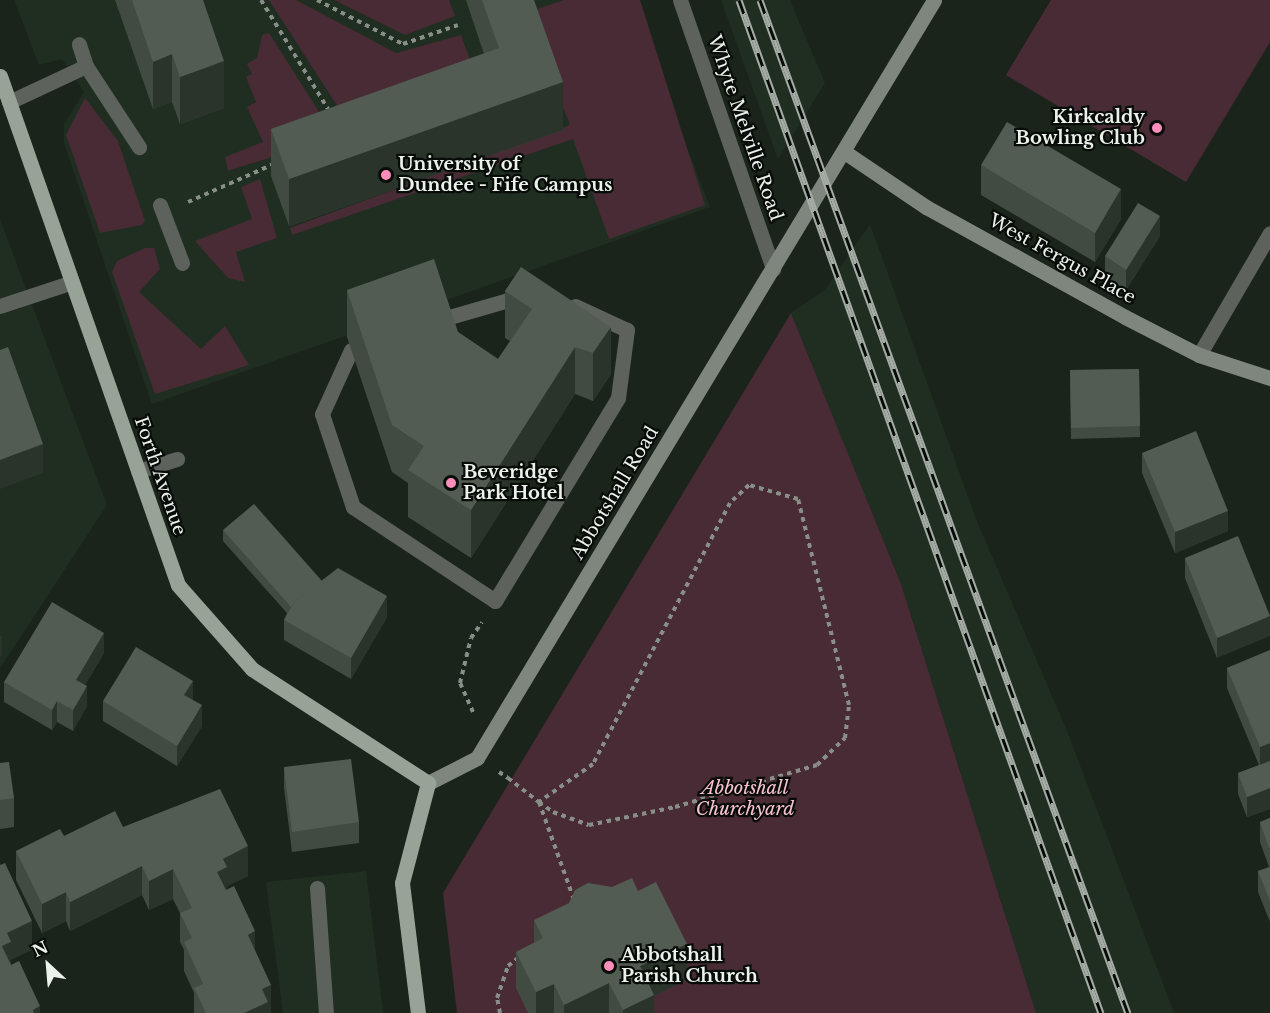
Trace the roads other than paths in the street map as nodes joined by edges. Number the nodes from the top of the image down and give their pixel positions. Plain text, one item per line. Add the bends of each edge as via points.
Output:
1 (680, 0) edge
2 (934, 0) edge
3 (79, 44) dead end
4 (86, 66) junction
5 (0, 76) edge
6 (9, 102) junction
7 (140, 147) dead end
8 (846, 153) junction
9 (161, 208) road end
10 (1270, 233) edge
11 (182, 263) dead end
12 (773, 269) junction
13 (72, 282) junction
14 (541, 291) edge
15 (562, 300) edge
16 (0, 306) edge
17 (439, 320) edge
18 (351, 350) edge
19 (1198, 355) junction
20 (1270, 378) edge
21 (177, 459) dead end
22 (138, 471) junction
23 (428, 783) junction
24 (317, 888) dead end
25 (326, 1013) edge
26 (418, 1013) edge

1 - 12 street, Whyte Melville Road
2 - 8 main road, Abbotshall Road
3 - 4 street
4 - 6 street
4 - 7 street
5 - 6 main road, Forth Avenue
6 - 13 main road, Forth Avenue
8 - 12 main road, Abbotshall Road
8 - 19 main road, West Fergus Place via 926,207
9 - 11 street
10 - 19 street
12 - 23 main road, Abbotshall Road via 477,758
13 - 16 street
13 - 22 main road, Forth Avenue
14 - 17 street
15 - 18 street via 627,330 618,398 495,601 353,507 316,416
19 - 20 main road, West Fergus Place
21 - 22 street
22 - 23 main road, Forth Avenue via 178,585 205,622 252,669
23 - 26 main road via 402,882
24 - 25 street

